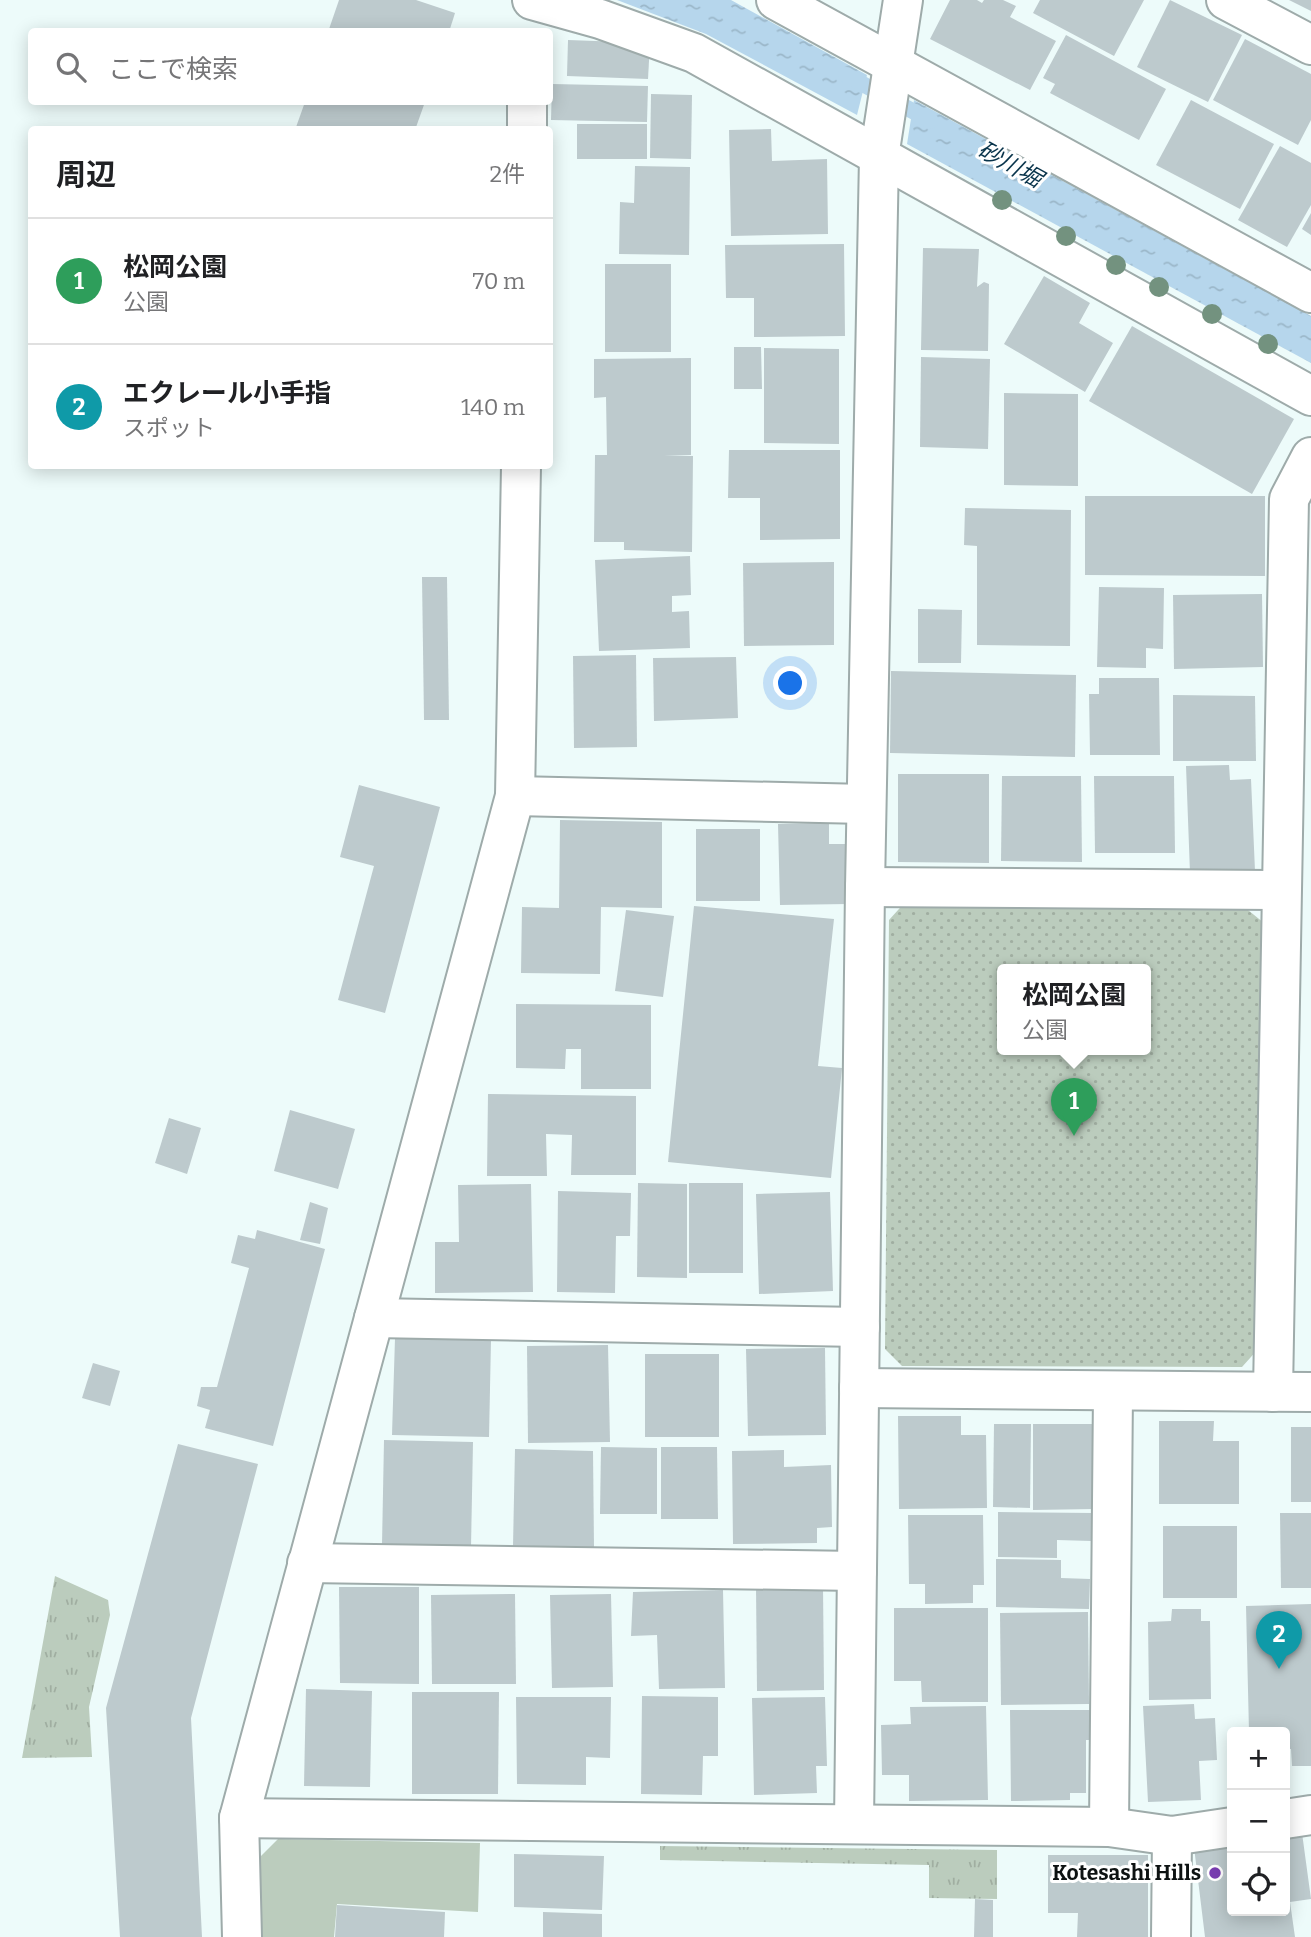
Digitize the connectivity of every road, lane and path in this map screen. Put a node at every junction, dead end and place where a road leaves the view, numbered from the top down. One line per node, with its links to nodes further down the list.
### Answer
1 (531, 0): 5 (street); 10 (street)
2 (776, 0): 7 (street)
3 (903, 0): 7 (street)
4 (1226, 0): 6 (street)
5 (528, 28)
6 (1311, 45)
7 (892, 63): 10 (street); 11 (street)
8 (527, 105): 9 (street)
9 (527, 126)
10 (879, 157): 12 (street); 16 (street)
11 (1311, 293)
12 (1311, 396)
13 (1311, 457): 18 (street)
14 (521, 469): 15 (street)
15 (515, 796): 16 (street); 19 (street)
16 (866, 804): 17 (street)
17 (865, 887): 18 (street); 20 (street)
18 (1280, 890): 23 (street)
19 (374, 1318): 20 (street); 25 (street)
20 (860, 1327): 21 (street)
21 (859, 1388): 22 (street); 26 (street)
22 (1114, 1392): 23 (street); 31 (street)
23 (1273, 1392): 24 (street)
24 (1311, 1392)
25 (307, 1563): 26 (street); 28 (street)
26 (857, 1571): 30 (street)
27 (1311, 1815): 29 (street)
28 (239, 1818): 30 (street); 34 (street)
29 (1290, 1818)
30 (854, 1824): 31 (street)
31 (1109, 1827): 33 (street)
32 (1227, 1828): 33 (street)
33 (1172, 1836): 35 (street)
34 (242, 1937)
35 (1171, 1937)

